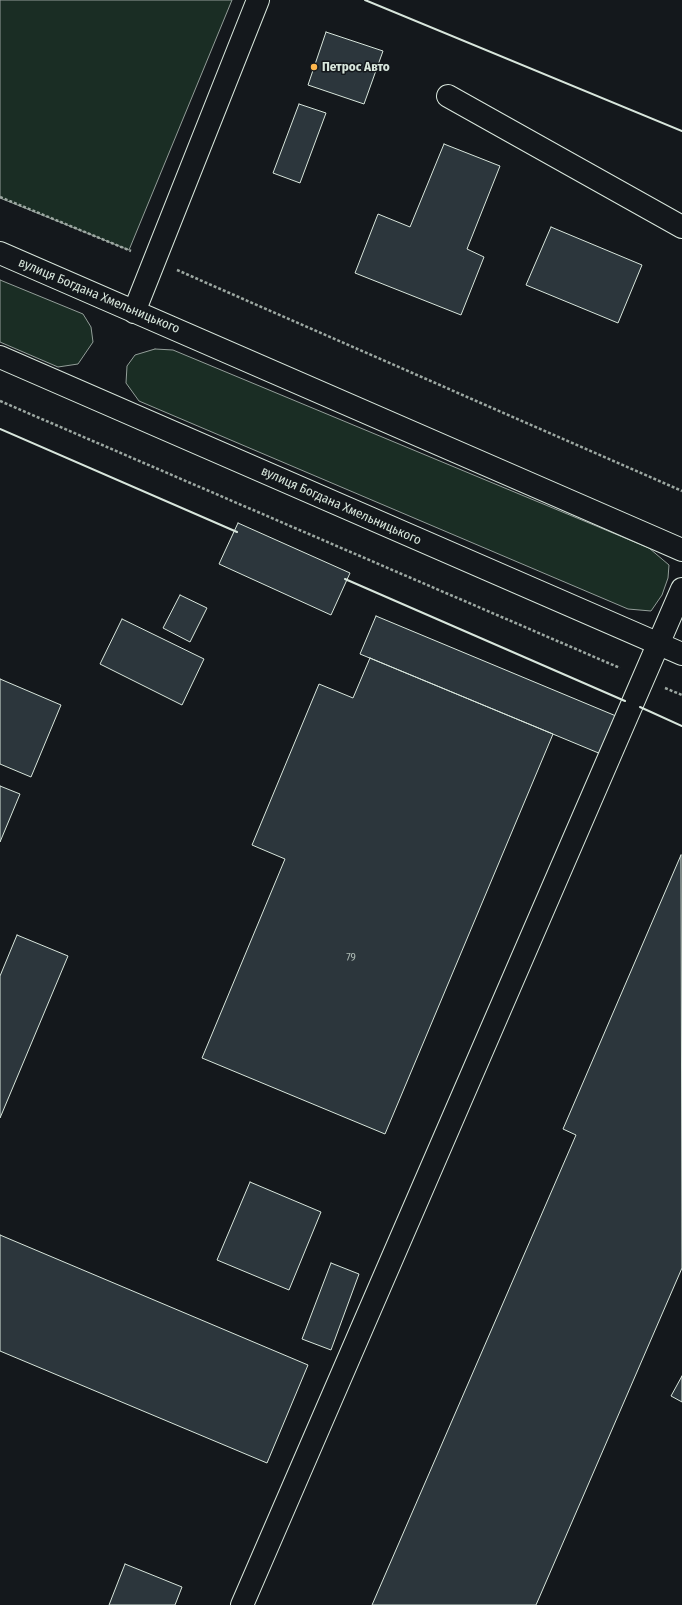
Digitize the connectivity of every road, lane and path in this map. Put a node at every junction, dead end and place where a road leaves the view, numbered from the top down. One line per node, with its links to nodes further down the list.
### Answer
1 (258, 0): 6 (street)
2 (448, 96): 4 (street)
3 (0, 197): 6 (path)
4 (682, 226)
5 (0, 253): 7 (street, вулиця Богдана Хмельницького)
6 (154, 260): 7 (street); 10 (path)
7 (134, 312): 11 (street, вулиця Богдана Хмельницького)
8 (0, 357): 13 (street, вулиця Богдана Хмельницького)
9 (0, 401): 15 (path)
10 (682, 491)
11 (682, 550)
12 (682, 590): 13 (street)
13 (658, 644): 14 (street, вулиця Богдана Хмельницького); 15 (street)
14 (682, 654)
15 (643, 678): 16 (path); 17 (street)
16 (682, 695)
17 (242, 1605)

